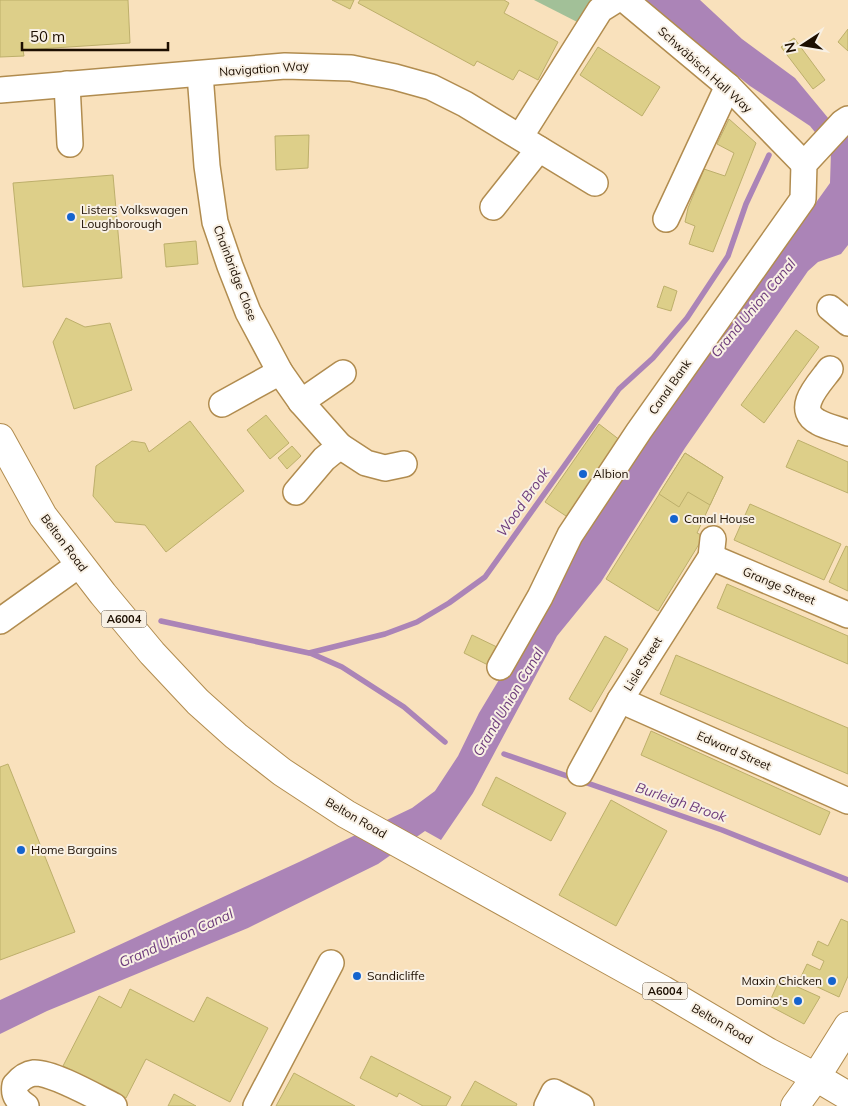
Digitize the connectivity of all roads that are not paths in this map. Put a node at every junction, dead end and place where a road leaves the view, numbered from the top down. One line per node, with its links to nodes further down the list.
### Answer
1 (616, 0): 8 (street)
2 (625, 0): 5 (street, Schwäbisch Hall Way)
3 (200, 74): 4 (street, Navigation Way); 8 (street, Navigation Way); 15 (street, Chainbridge Close)
4 (67, 84): 6 (street, Navigation Way); 9 (street)
5 (728, 86): 10 (street, Schwäbisch Hall Way); 13 (street)
6 (0, 90)
7 (845, 121): 10 (street)
8 (530, 143): 11 (street, Navigation Way); 12 (street)
9 (70, 144)
10 (804, 164): 28 (street, Canal Bank)
11 (595, 183)
12 (493, 208)
13 (666, 219)
14 (830, 369): 19 (street)
15 (280, 372): 17 (street, Chainbridge Close); 18 (street)
16 (343, 373): 17 (street)
17 (301, 402): 21 (street, Chainbridge Close)
18 (222, 404)
19 (848, 433)
20 (0, 438): 25 (main road, Belton Road / A6004)
21 (340, 446): 22 (street, Chainbridge Close); 23 (street)
22 (404, 464)
23 (296, 492)
24 (712, 548): 26 (street, Grange Street); 29 (street, Lisle Street)
25 (80, 564): 27 (street); 34 (main road, Belton Road / A6004)
26 (848, 614)
27 (0, 621)
28 (500, 667)
29 (620, 700): 30 (street, Lisle Street); 31 (street, Edward Street)
30 (580, 773)
31 (848, 801)
32 (331, 963): 38 (street)
33 (848, 1026): 34 (main road)
34 (816, 1077): 35 (main road, A6004); 41 (main road)
35 (848, 1096)
36 (26, 1106): 37 (street)
37 (114, 1106)
38 (256, 1106)
39 (546, 1106): 40 (street)
40 (581, 1106)
41 (796, 1106)

